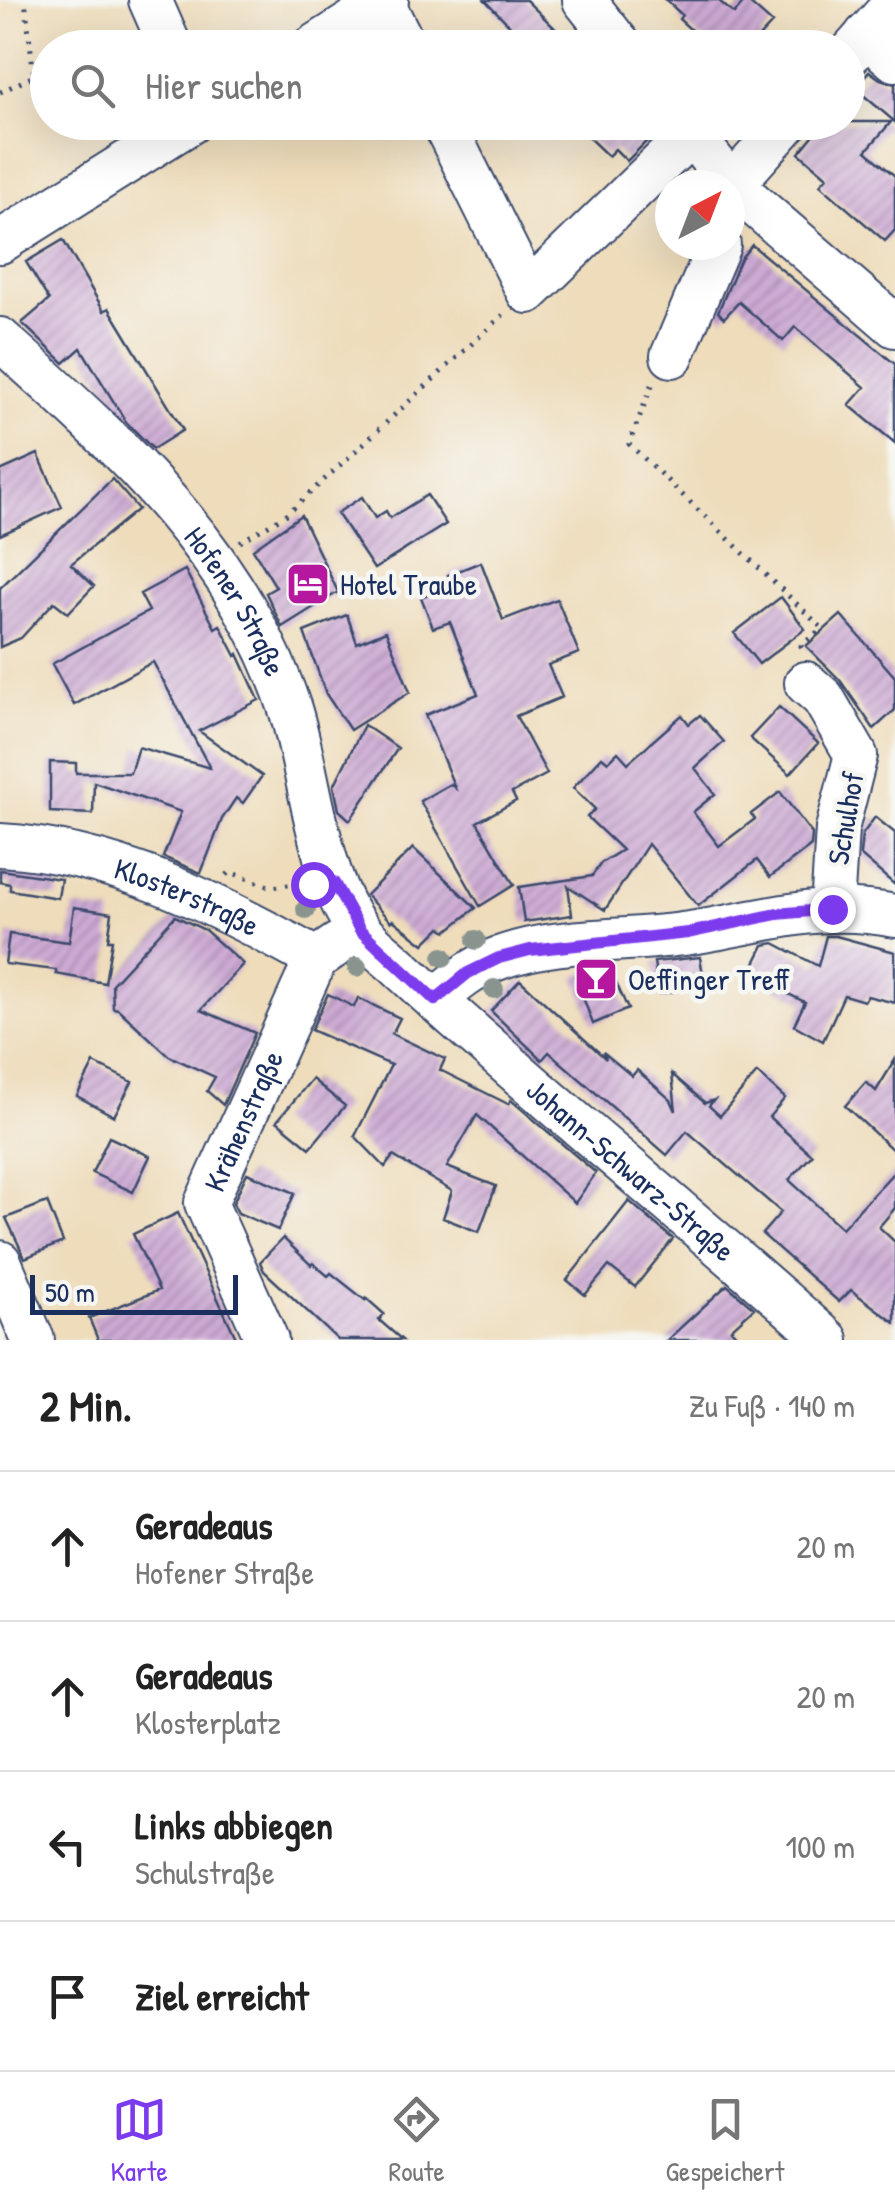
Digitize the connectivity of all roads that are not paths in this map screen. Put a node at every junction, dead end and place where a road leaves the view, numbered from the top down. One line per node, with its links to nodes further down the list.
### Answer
1 (150, 0): 5 (street)
2 (584, 0): 8 (street)
3 (385, 1): 6 (street); 7 (street)
4 (895, 2): 9 (street)
5 (163, 30)
6 (340, 30)
7 (398, 30)
8 (608, 30)
9 (870, 50)
10 (163, 140): 18 (street)
11 (452, 140): 12 (street)
12 (674, 140)
13 (694, 140): 15 (street)
14 (775, 140): 16 (street)
15 (714, 170)
16 (745, 183)
17 (745, 208): 20 (street)
18 (0, 242)
19 (713, 260): 22 (street)
20 (895, 326)
21 (0, 338): 27 (street, Hofener Straße)
22 (674, 351)
23 (806, 663): 25 (street, Schulhof)
24 (0, 845): 28 (street, Klosterstraße)
25 (832, 909): 26 (street); 29 (street)
26 (895, 916)
27 (360, 930): 28 (street); 29 (street, Johann-Schwarz-Straße)
28 (316, 958): 32 (street, Krähenstraße)
29 (435, 1000): 33 (street, Johann-Schwarz-Straße)
30 (4, 1282): 31 (street)
31 (33, 1340)
32 (266, 1340)
33 (827, 1340)

